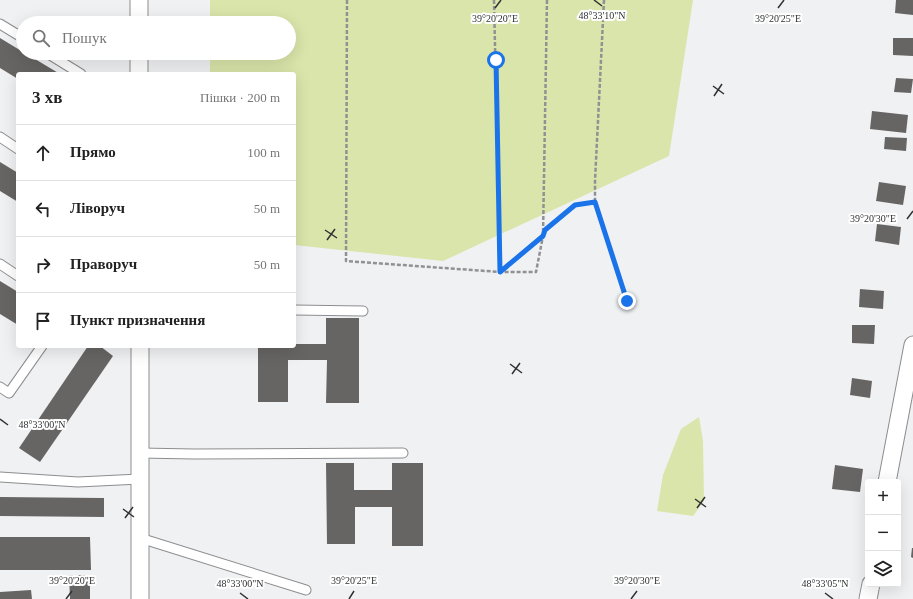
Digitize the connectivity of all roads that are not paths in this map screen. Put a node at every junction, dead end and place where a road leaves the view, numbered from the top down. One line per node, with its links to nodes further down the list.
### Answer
1 (139, 0): 2 (street)
2 (139, 16)
3 (0, 24): 4 (lane)
4 (16, 34)
5 (58, 60): 7 (lane)
6 (139, 60): 8 (street)
7 (78, 72)
8 (139, 72)
9 (0, 137): 10 (lane)
10 (16, 148)
11 (0, 264): 12 (lane)
12 (16, 275)
13 (296, 310): 14 (lane)
14 (363, 311)
15 (913, 344): 23 (street)
16 (41, 348): 18 (lane)
17 (140, 348): 19 (street)
18 (0, 387)
19 (140, 453): 20 (lane); 22 (street)
20 (402, 453)
21 (0, 477): 22 (lane)
22 (140, 479): 24 (street)
23 (888, 479)
24 (140, 538): 26 (lane); 27 (street)
25 (870, 587): 28 (street)
26 (306, 590)
27 (140, 599)
28 (868, 599)

